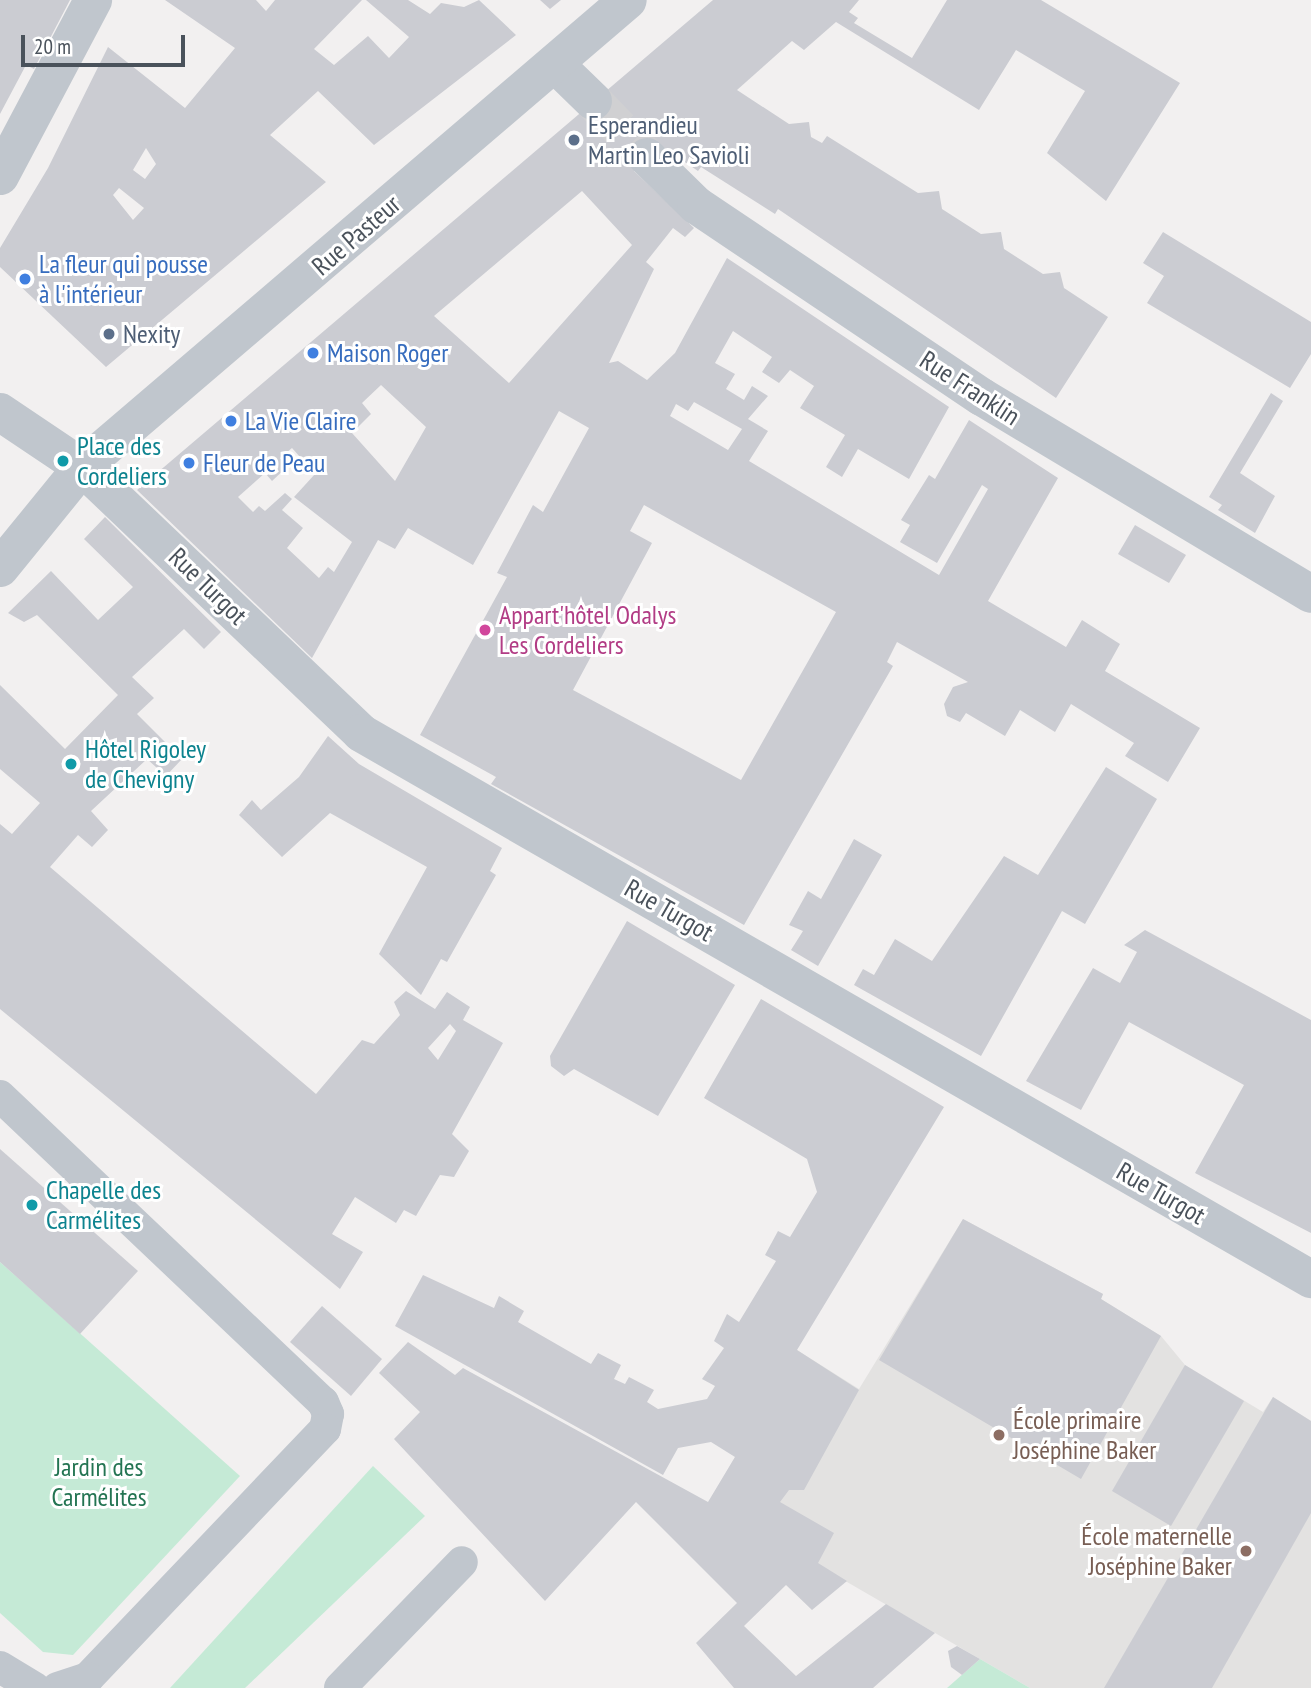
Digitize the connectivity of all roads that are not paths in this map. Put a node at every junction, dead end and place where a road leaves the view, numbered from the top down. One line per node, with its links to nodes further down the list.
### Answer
1 (93, 0): 6 (street)
2 (628, 0): 3 (street, Rue Pasteur)
3 (555, 64): 4 (street); 8 (street, Rue Pasteur)
4 (593, 101)
5 (647, 157): 10 (street, Rue Franklin)
6 (0, 176)
7 (0, 412): 8 (street)
8 (82, 467): 9 (street); 12 (street, Rue Turgot)
9 (0, 568)
10 (1311, 594)
11 (0, 1096): 15 (lane)
12 (1311, 1279)
13 (462, 1562): 18 (lane)
14 (0, 1667): 16 (lane)
15 (92, 1683): 17 (lane)
16 (34, 1688)
17 (58, 1688)
18 (340, 1688)

